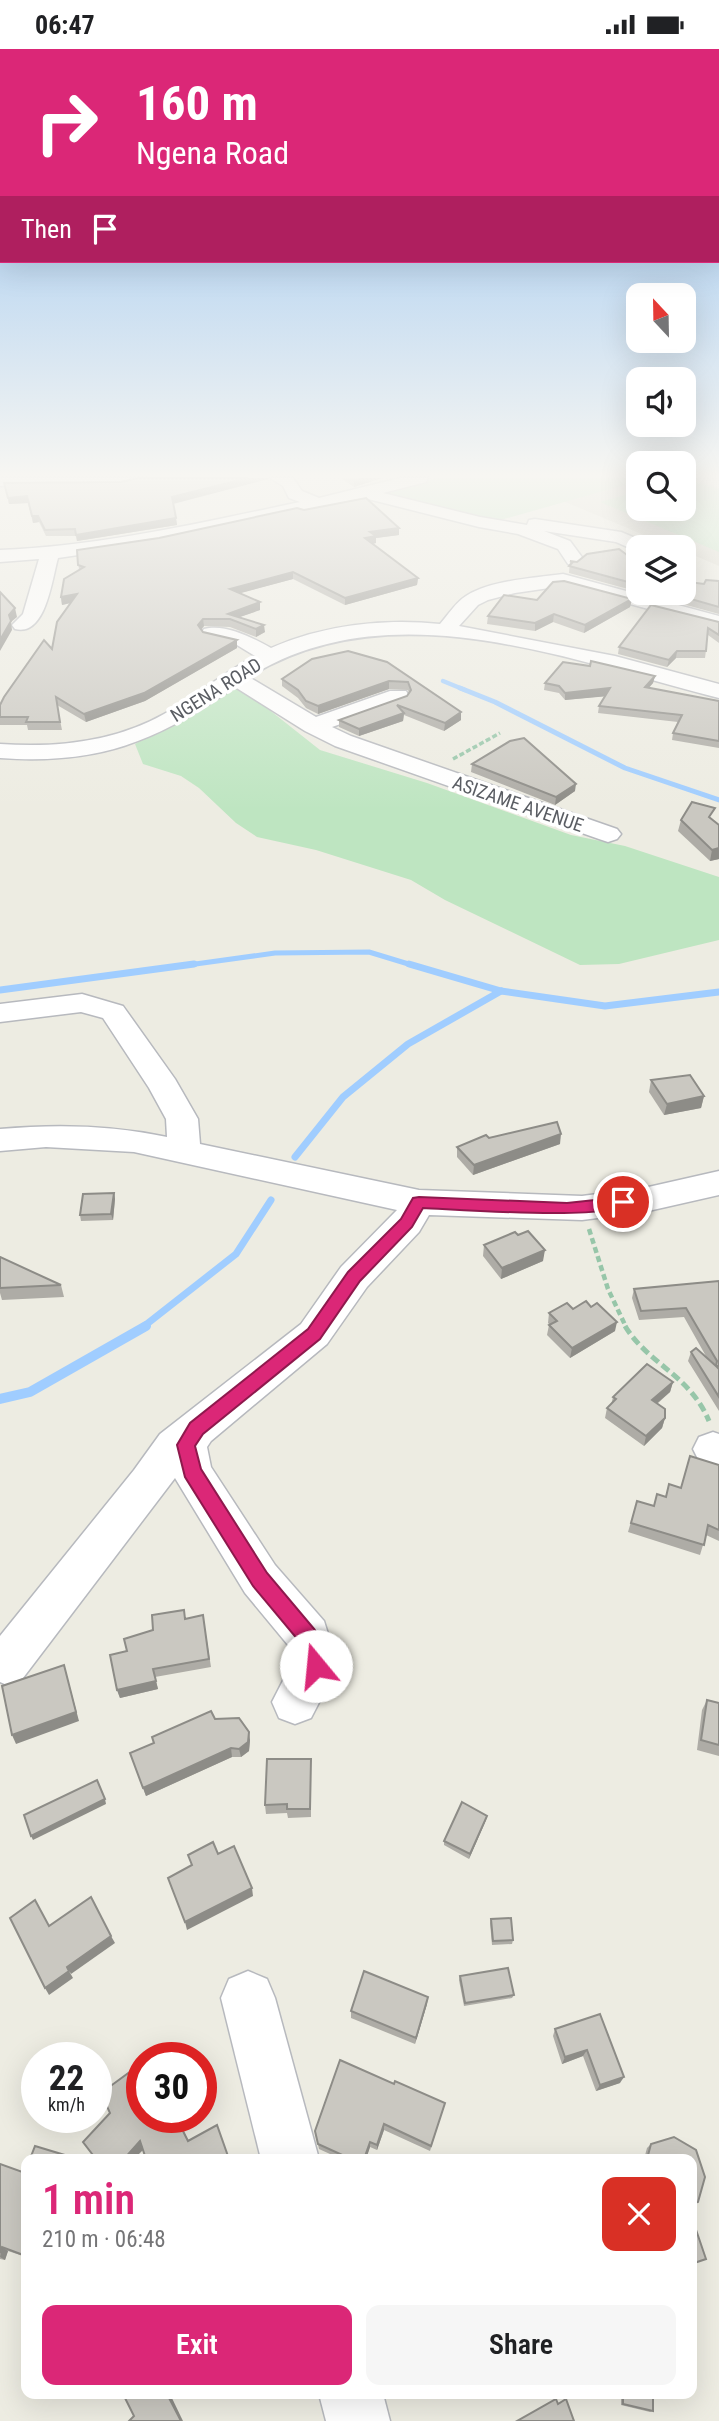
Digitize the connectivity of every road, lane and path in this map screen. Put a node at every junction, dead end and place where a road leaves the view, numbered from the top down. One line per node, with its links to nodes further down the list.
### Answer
1 (39, 589): 5 (street)
2 (507, 589): 6 (street)
3 (595, 589): 4 (street)
4 (719, 622)
5 (22, 625)
6 (446, 629): 8 (street, NGENA ROAD); 10 (street, NGENA ROAD)
7 (211, 633): 8 (street)
8 (271, 656): 9 (street, NGENA ROAD)
9 (235, 678): 12 (street, ASIZAME AVENUE); 14 (street, NGENA ROAD)
10 (719, 691)
11 (398, 696): 12 (street)
12 (313, 726): 15 (street, ASIZAME AVENUE)
13 (500, 733): 15 (path, ASIZAME AVENUE)
14 (0, 751)
15 (428, 773): 16 (street, ASIZAME AVENUE)
16 (608, 834)
17 (0, 1013): 19 (street)
18 (0, 1140): 19 (street)
19 (183, 1151): 21 (street)
20 (719, 1184): 22 (street)
21 (419, 1202): 22 (street); 23 (street)
22 (582, 1208): 24 (path)
23 (200, 1426): 25 (street); 26 (street)
24 (716, 1450)
25 (7, 1663)
26 (295, 1702)
27 (248, 1998): 28 (street)
28 (289, 2154)
29 (352, 2399): 30 (street)
30 (358, 2421)

